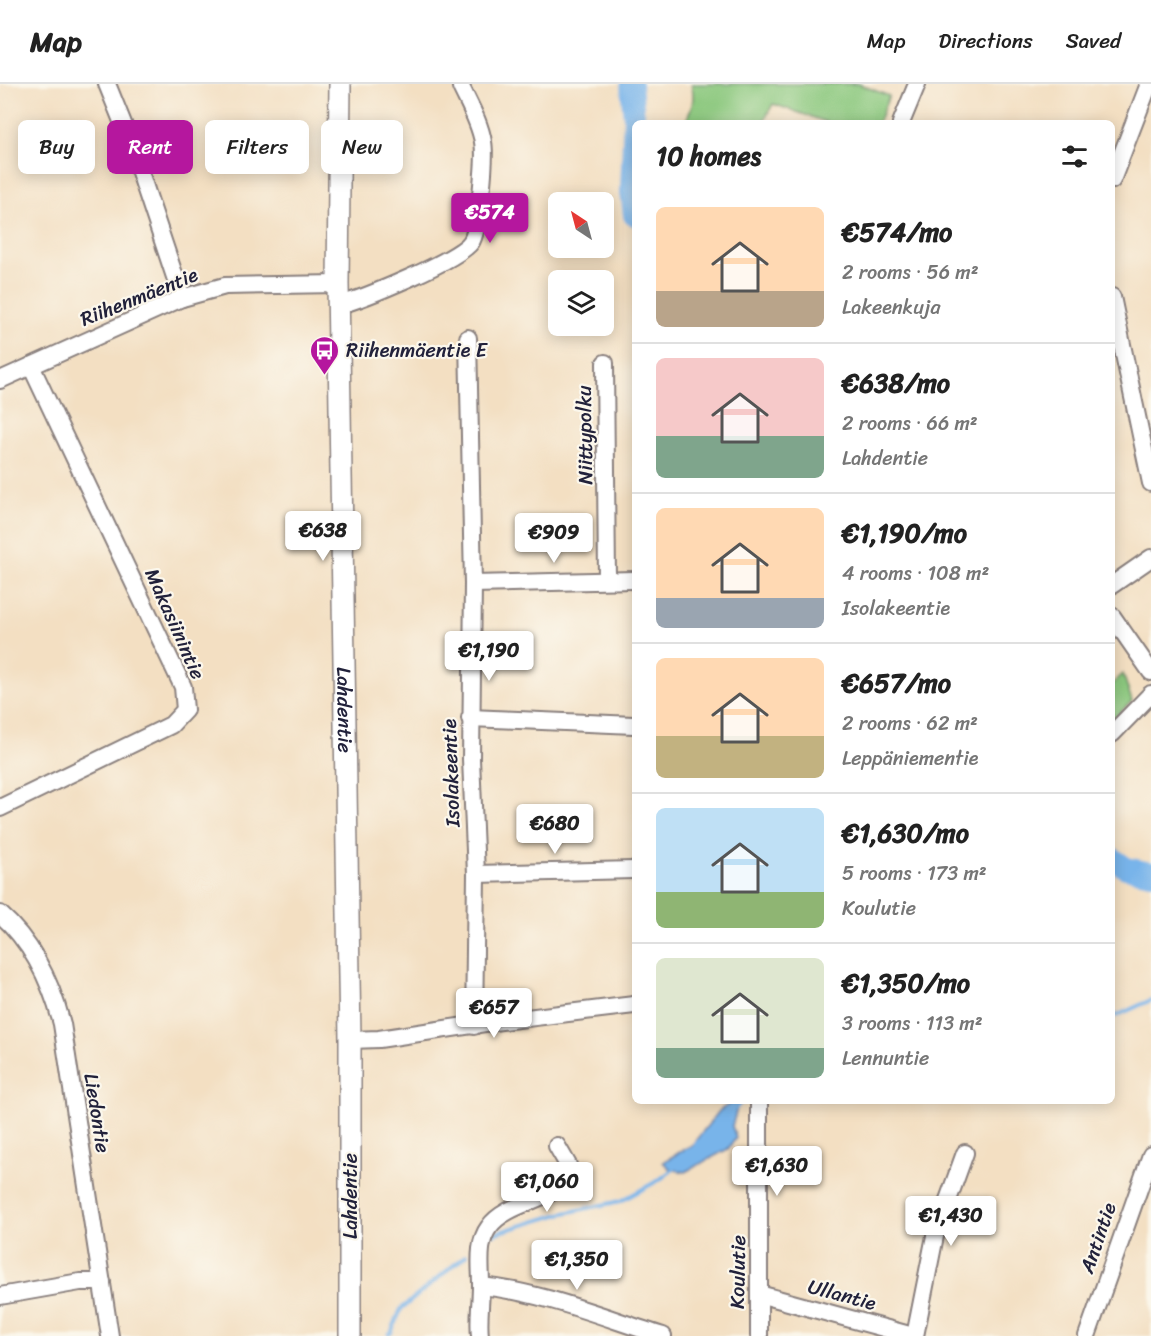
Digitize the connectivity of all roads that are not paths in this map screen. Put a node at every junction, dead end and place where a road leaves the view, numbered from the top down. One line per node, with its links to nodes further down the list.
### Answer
1 (107, 84): 9 (street)
2 (340, 84): 8 (main road, Lahdentie)
3 (917, 84): 6 (street)
4 (1149, 84): 7 (street)
5 (461, 87): 10 (street)
6 (901, 120)
7 (1115, 170)
8 (338, 284): 9 (street, Riihenmäentie); 10 (main road, Lahdentie)
9 (182, 298): 14 (street, Riihenmäentie)
10 (339, 305): 34 (main road, Lahdentie)
11 (1115, 311): 16 (street)
12 (468, 338): 21 (street, Isolakeentie)
13 (605, 363): 18 (street, Niittypolku)
14 (31, 366): 15 (street, Riihenmäentie); 28 (street, Makasiinintie)
15 (0, 380)
16 (1151, 483)
17 (1151, 558): 20 (street)
18 (608, 580): 19 (street); 21 (street)
19 (632, 580)
20 (1115, 583)
21 (473, 584): 25 (street, Isolakeentie)
22 (1115, 620): 23 (street)
23 (1151, 672)
24 (1151, 694): 27 (street)
25 (470, 718): 26 (street); 30 (street, Isolakeentie)
26 (632, 725)
27 (1115, 731)
28 (0, 808)
29 (632, 870): 30 (street)
30 (476, 874): 33 (street, Isolakeentie)
31 (0, 914): 39 (street, Liedontie)
32 (632, 1005): 33 (street)
33 (474, 1026): 34 (street)
34 (350, 1040): 44 (main road, Lahdentie)
35 (759, 1104): 41 (street, Koulutie)
36 (557, 1146): 40 (street)
37 (965, 1153): 48 (street)
38 (1151, 1155): 49 (street, Antintie)
39 (102, 1282): 42 (street); 43 (street, Liedontie)
40 (481, 1286): 45 (street); 46 (street)
41 (759, 1294): 47 (street, Koulutie); 48 (street, Ullantie)
42 (0, 1296)
43 (110, 1336)
44 (350, 1336)
45 (480, 1336)
46 (663, 1336)
47 (759, 1336)
48 (914, 1336)
49 (1087, 1336)

